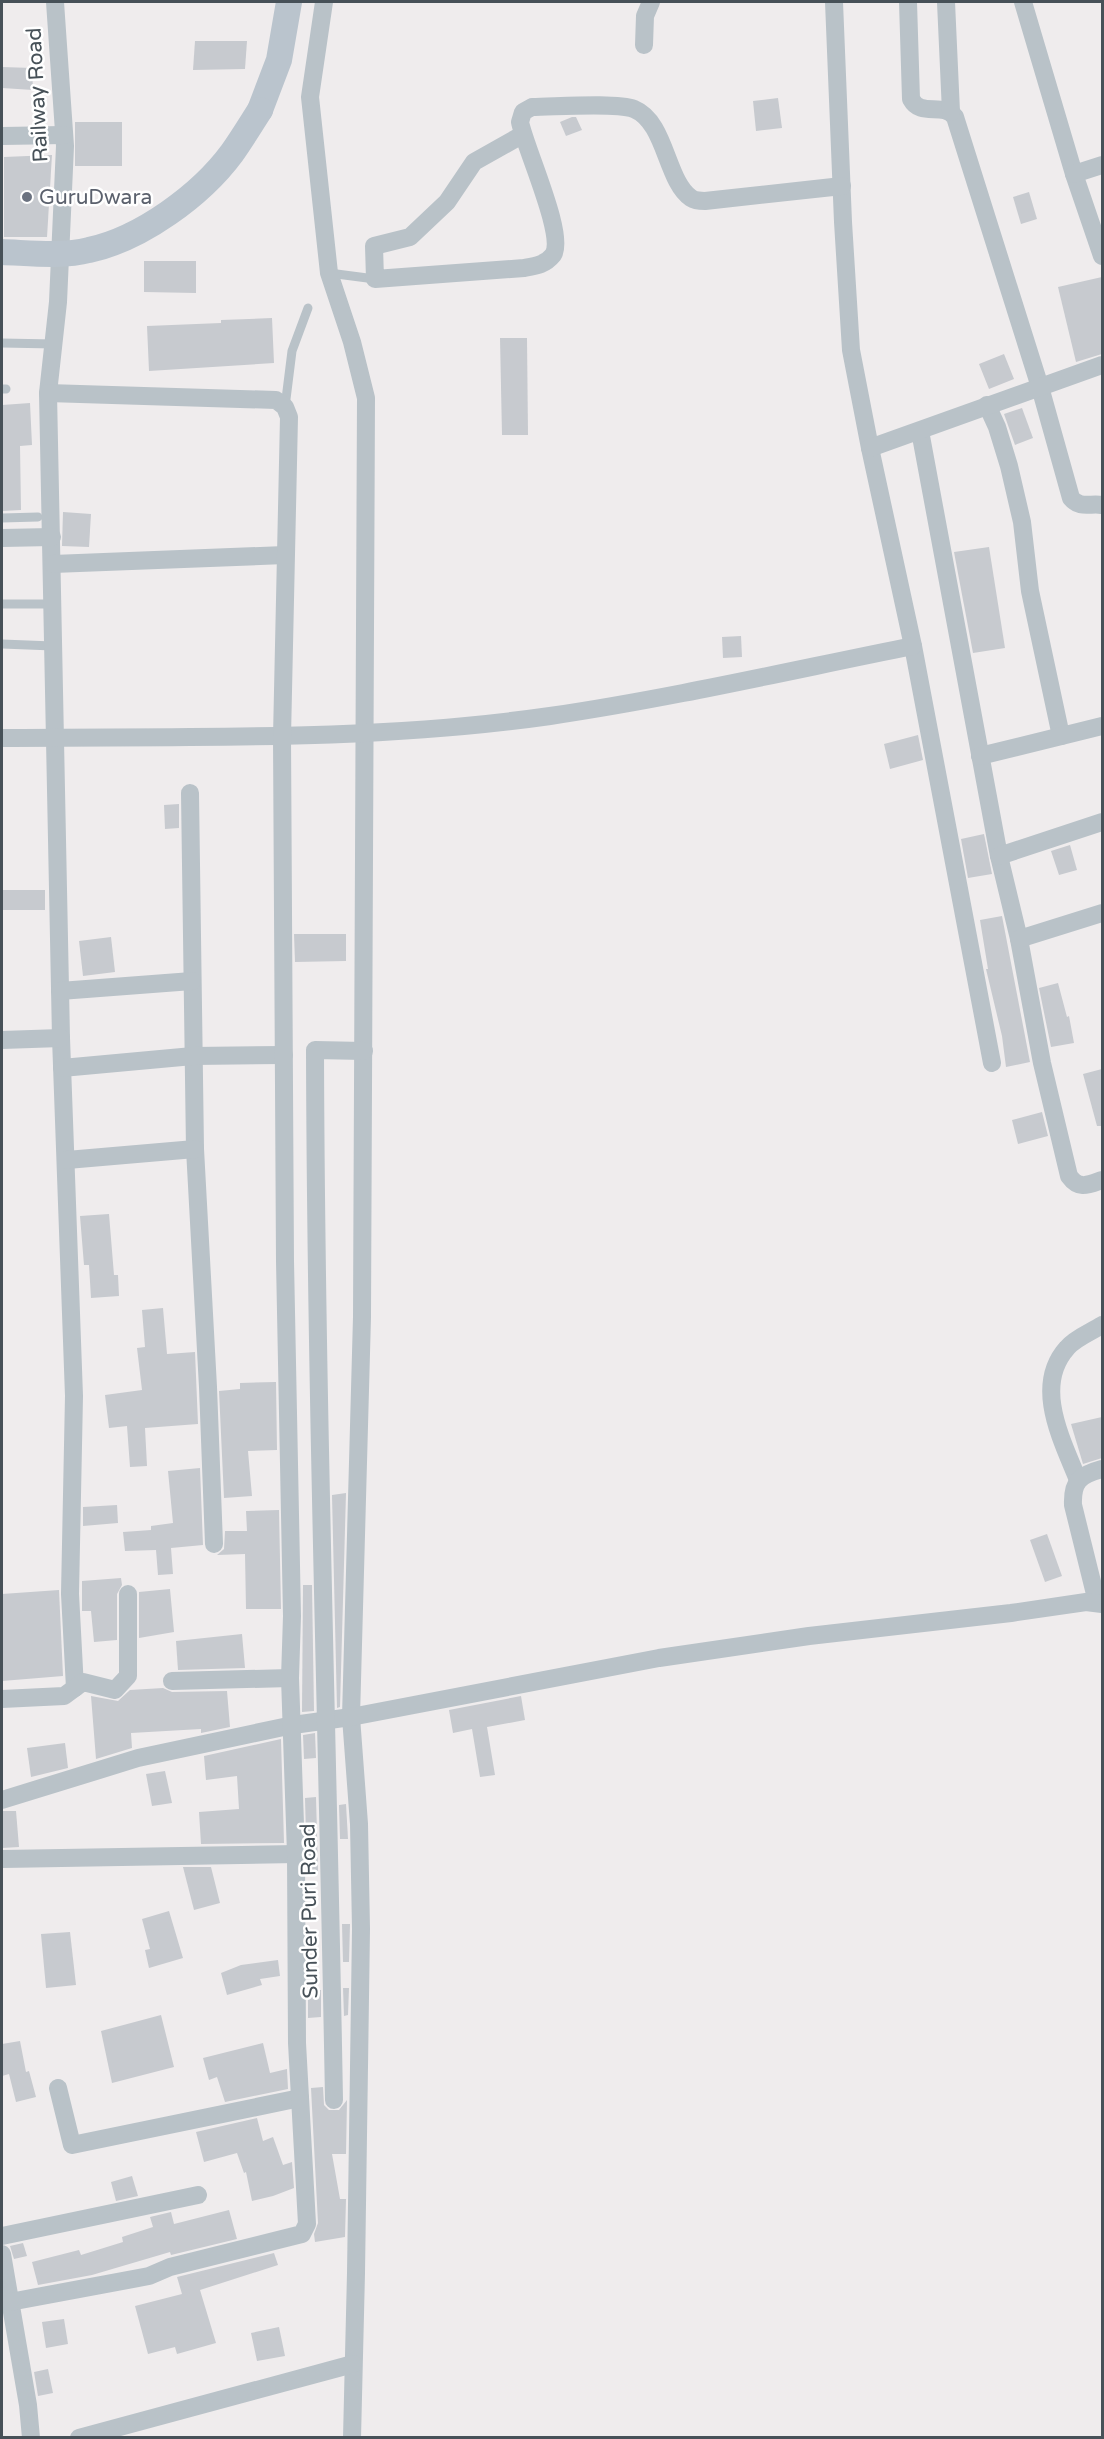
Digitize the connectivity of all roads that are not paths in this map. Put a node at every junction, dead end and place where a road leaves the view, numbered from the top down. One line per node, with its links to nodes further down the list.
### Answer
1 (55, 2): 12 (street, Railway Road)
2 (289, 2): 19 (street, bridge)
3 (324, 2): 21 (street)
4 (651, 2): 10 (street)
5 (822, 2): 15 (street)
6 (834, 2): 15 (street)
7 (909, 2): 11 (street)
8 (946, 2): 11 (street)
9 (1023, 2): 17 (street)
10 (644, 45)
11 (951, 112): 27 (street)
12 (64, 135): 14 (street); 25 (street, Railway Road)
13 (522, 135): 18 (street); 22 (street); 22 (street)
14 (2, 136)
15 (840, 148): 18 (street)
16 (1102, 165): 17 (street)
17 (1074, 174): 20 (street)
18 (842, 186): 32 (street)
19 (2, 252)
20 (1102, 256)
21 (330, 273): 22 (lane); 46 (street)
22 (375, 279)
23 (308, 308): 30 (lane)
24 (2, 343): 25 (lane)
25 (54, 344): 28 (street, Railway Road)
26 (1102, 365): 27 (street)
27 (1040, 387): 29 (street); 33 (street)
28 (48, 393): 30 (street); 36 (street, Railway Road)
29 (987, 405): 31 (street); 47 (street)
30 (285, 406): 38 (street)
31 (920, 431): 32 (street); 51 (street)
32 (870, 448): 44 (street)
33 (1102, 505)
34 (38, 517): 35 (lane)
35 (2, 518)
36 (52, 537): 37 (street); 39 (street, Railway Road)
37 (2, 538)
38 (285, 555): 39 (street); 49 (street)
39 (53, 564): 41 (street, Railway Road)
40 (2, 604): 41 (lane)
41 (53, 604): 43 (street, Railway Road)
42 (2, 644): 43 (lane)
43 (53, 646): 48 (street, Railway Road)
44 (913, 646): 46 (street); 65 (street)
45 (1102, 726): 47 (street)
46 (364, 734): 49 (street); 63 (street)
47 (1061, 736): 51 (street)
48 (54, 737): 49 (street); 50 (street); 58 (street, Railway Road)
49 (282, 737): 62 (street)
50 (2, 738)
51 (980, 756): 54 (street)
52 (190, 793): 57 (street)
53 (1102, 822): 54 (street)
54 (999, 856): 56 (street)
55 (1102, 913): 56 (street)
56 (1018, 939): 69 (street)
57 (192, 981): 58 (street); 64 (street)
58 (60, 991): 59 (street, Railway Road)
59 (61, 1038): 60 (street); 66 (street, Railway Road)
60 (2, 1040)
61 (315, 1050): 62 (street); 63 (street); 81 (street, Sunder Puri Road)
62 (284, 1052): 64 (street); 76 (street)
63 (364, 1052): 80 (street)
64 (193, 1056): 66 (street); 67 (street)
65 (993, 1064)
66 (62, 1068): 68 (street, Railway Road)
67 (195, 1149): 68 (street); 73 (street)
68 (67, 1160): 78 (street, Railway Road)
69 (1102, 1180)
70 (1102, 1325): 72 (street)
71 (1102, 1469): 72 (street)
72 (1078, 1480): 75 (street)
73 (214, 1544)
74 (128, 1594): 78 (street)
75 (1100, 1603): 80 (street)
76 (290, 1678): 77 (street); 82 (street)
77 (172, 1681)
78 (75, 1688): 79 (street)
79 (2, 1700)
80 (351, 1717): 81 (street); 93 (street)
81 (328, 1721): 82 (street); 88 (street, Sunder Puri Road)
82 (293, 1725): 83 (street); 84 (street)
83 (2, 1800)
84 (297, 1854): 85 (street); 87 (street)
85 (2, 1859)
86 (58, 2088): 87 (street)
87 (300, 2098): 92 (street)
88 (334, 2100)
89 (198, 2195): 90 (street)
90 (2, 2236)
91 (2, 2254): 92 (street)
92 (10, 2302): 94 (street)
93 (353, 2364): 95 (street); 96 (street)
94 (31, 2438)
95 (79, 2438)
96 (352, 2438)

